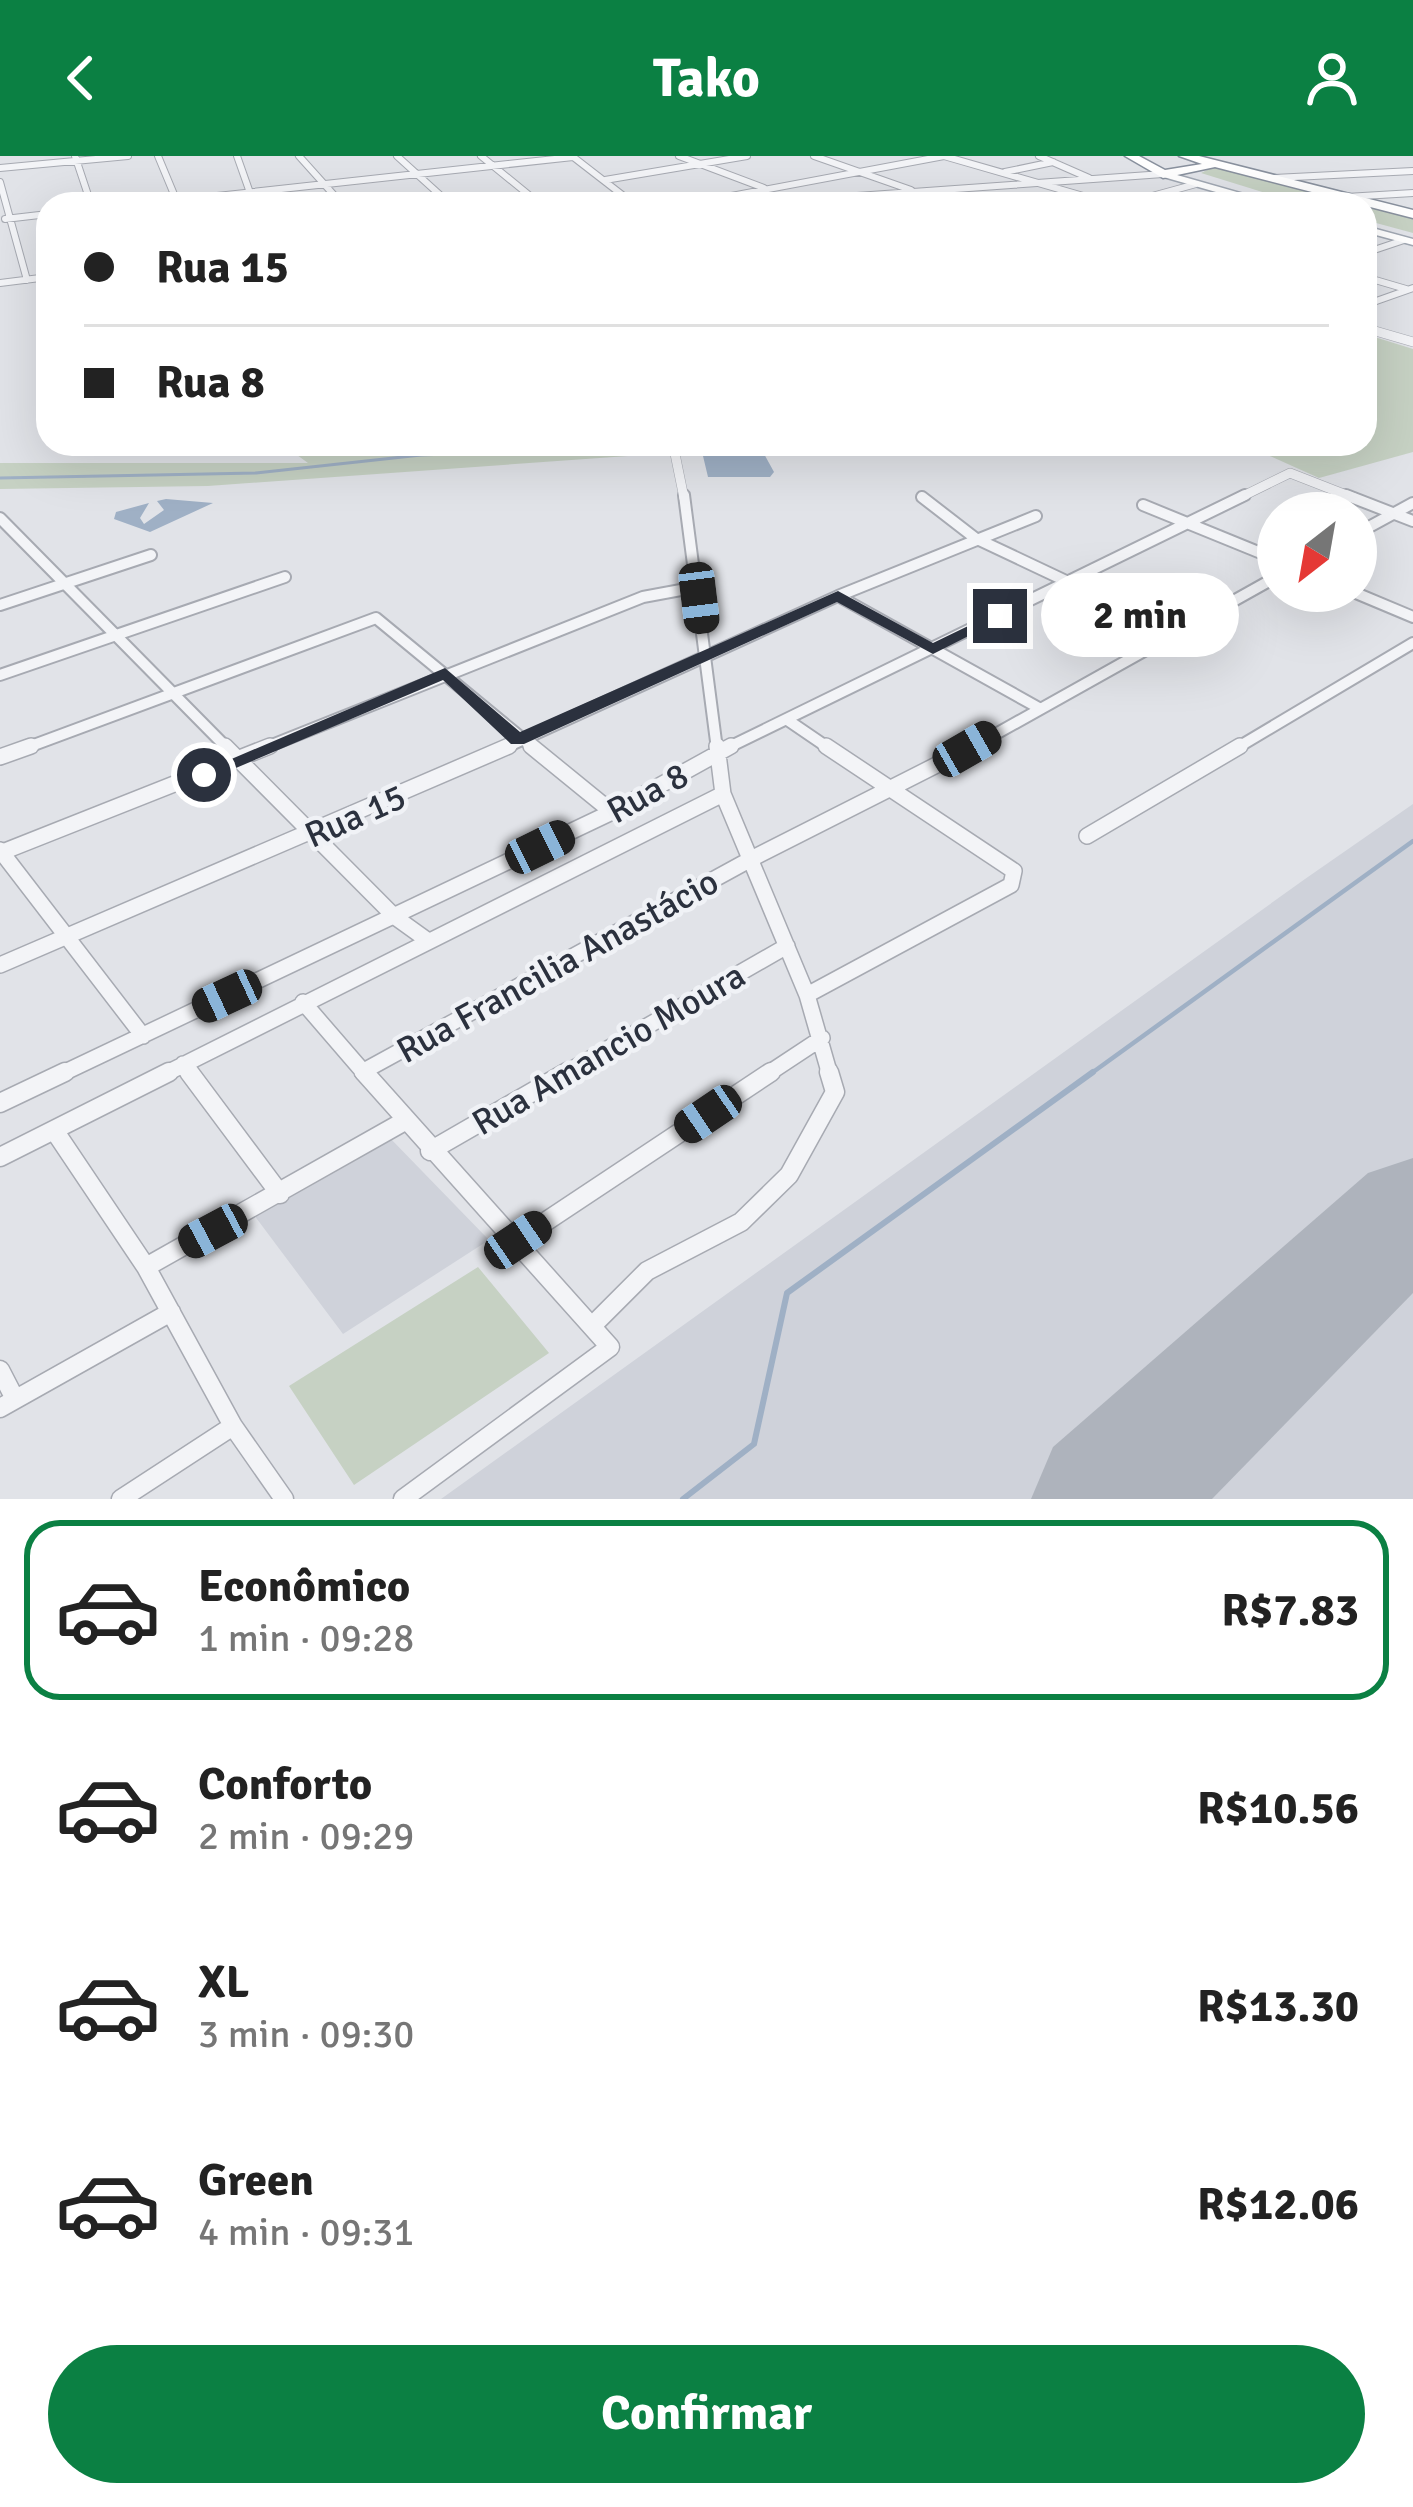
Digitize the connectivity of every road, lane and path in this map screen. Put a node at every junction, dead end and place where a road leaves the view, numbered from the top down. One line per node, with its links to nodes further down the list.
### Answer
1 (128, 156): 14 (street)
2 (158, 156): 36 (street)
3 (237, 156): 37 (street)
4 (299, 156): 32 (street)
5 (397, 156): 26 (street)
6 (481, 156): 19 (street)
7 (573, 156): 19 (street); 30 (street)
8 (679, 156): 18 (street)
9 (747, 156): 18 (street)
10 (814, 156): 23 (street)
11 (944, 156): 23 (street); 24 (street)
12 (1039, 156): 17 (street)
13 (1160, 157): 25 (highway)
14 (75, 158): 20 (street); 35 (street)
15 (1136, 161): 25 (main road); 25 (highway); 27 (street); 27 (street)
16 (1214, 161): 21 (highway); 21 (highway); 25 (highway)
17 (1053, 162): 24 (street); 29 (street)
18 (700, 164): 30 (street); 34 (street)
19 (492, 166): 26 (street); 40 (street)
20 (0, 168)
21 (1247, 171): 28 (highway)
22 (1413, 171): 28 (street)
23 (859, 172): 34 (street); 44 (street)
24 (1002, 172): 33 (street)
25 (1190, 173): 47 (street); 48 (main road); 49 (main road)
26 (418, 174): 32 (street); 39 (street)
27 (1108, 178): 29 (street)
28 (1274, 178): 50 (highway)
29 (1091, 179): 33 (street)
30 (605, 180): 41 (street)
31 (0, 182): 56 (street)
32 (324, 184): 37 (street); 38 (street)
33 (1040, 184): 45 (street); 46 (street)
34 (766, 189): 42 (street); 43 (street)
35 (88, 192)
36 (173, 192)
37 (249, 192)
38 (331, 192)
39 (437, 192)
40 (524, 192)
41 (620, 192)
42 (751, 192)
43 (774, 192)
44 (919, 192)
45 (935, 192)
46 (1068, 192)
47 (1149, 192)
48 (1234, 192)
49 (1253, 192)
50 (1330, 192)
51 (1413, 193): 52 (street)
52 (1377, 195)
53 (1377, 204): 54 (highway)
54 (1413, 214)
55 (36, 215): 56 (street)
56 (4, 219): 61 (street)
57 (1377, 229): 58 (main road)
58 (1410, 239): 59 (street)
59 (1377, 249)
60 (36, 279): 61 (street)
61 (28, 280): 63 (street)
62 (1377, 280): 64 (street)
63 (0, 283)
64 (1411, 290): 65 (street)
65 (1377, 301)
66 (1377, 332): 67 (street)
67 (1413, 342)
68 (675, 456): 86 (street)
69 (922, 497): 79 (street)
70 (1413, 503): 72 (street)
71 (1143, 505): 76 (street)
72 (1394, 514): 75 (street); 76 (street, Rua 8); 77 (street)
73 (1036, 516): 79 (street, Rua 15)
74 (0, 518): 78 (street)
75 (1413, 521)
76 (1188, 523): 81 (street); 85 (street, Rua 8)
77 (1377, 523)
78 (20, 538): 80 (street); 84 (street)
79 (976, 538): 85 (street); 88 (street, Rua 15)
80 (0, 544)
81 (1257, 551)
82 (151, 555): 84 (street)
83 (285, 577): 93 (street)
84 (65, 583): 90 (street); 93 (street)
85 (1068, 583): 92 (street); 95 (street, Rua 8)
86 (697, 586): 96 (street); 97 (street)
87 (1257, 588): 92 (street, Rua Francilia Anastácio)
88 (838, 596): 95 (street); 96 (street, Rua 15)
89 (1377, 602): 91 (street)
90 (0, 605)
91 (1413, 617)
92 (1176, 633): 100 (street, Rua Francilia Anastácio)
93 (117, 635): 98 (street); 99 (street)
94 (1413, 643): 110 (street)
95 (933, 650): 100 (street); 101 (street, Rua 8)
96 (706, 655): 102 (street, Rua 15); 103 (street)
97 (445, 673): 99 (street); 102 (street); 105 (street)
98 (0, 675)
99 (173, 692): 104 (street); 105 (street)
100 (1039, 708): 106 (street, Rua Francilia Anastácio)
101 (789, 721): 103 (street, Rua 8); 106 (street)
102 (518, 740): 108 (street); 109 (street, Rua 15)
103 (716, 753): 107 (street); 108 (street, Rua 8)
104 (0, 757)
105 (244, 760): 109 (street); 111 (street)
106 (895, 790): 112 (street, Rua Francilia Anastácio); 118 (street)
107 (723, 794): 112 (street); 115 (street)
108 (613, 812): 113 (street, Rua 8)
109 (314, 834): 113 (street); 114 (street, Rua 15)
110 (1087, 836)
111 (1, 852): 114 (street)
112 (751, 859): 116 (street); 123 (street, Rua Francilia Anastácio)
113 (395, 917): 115 (street); 120 (street, Rua 8)
114 (69, 935): 117 (street, Rua 15); 120 (street)
115 (427, 940): 119 (street)
116 (787, 946): 118 (street); 127 (street, Rua Amancio Moura)
117 (0, 965)
118 (807, 995): 121 (street)
119 (303, 1002): 122 (street); 123 (street)
120 (143, 1036): 124 (street, Rua 8)
121 (822, 1038): 130 (street); 133 (street)
122 (183, 1064): 126 (street); 129 (street)
123 (362, 1072): 125 (street)
124 (0, 1103)
125 (403, 1122): 127 (street); 129 (street)
126 (54, 1130): 128 (street); 131 (street)
127 (430, 1150): 130 (street)
128 (0, 1157)
129 (280, 1193): 131 (street)
130 (518, 1240): 133 (street)
131 (146, 1268): 132 (street)
132 (171, 1312): 135 (street); 136 (street)
133 (592, 1326): 139 (street)
134 (0, 1370): 135 (street)
135 (8, 1404)
136 (232, 1426): 137 (street); 138 (street)
137 (121, 1499)
138 (284, 1499)
139 (403, 1499)

